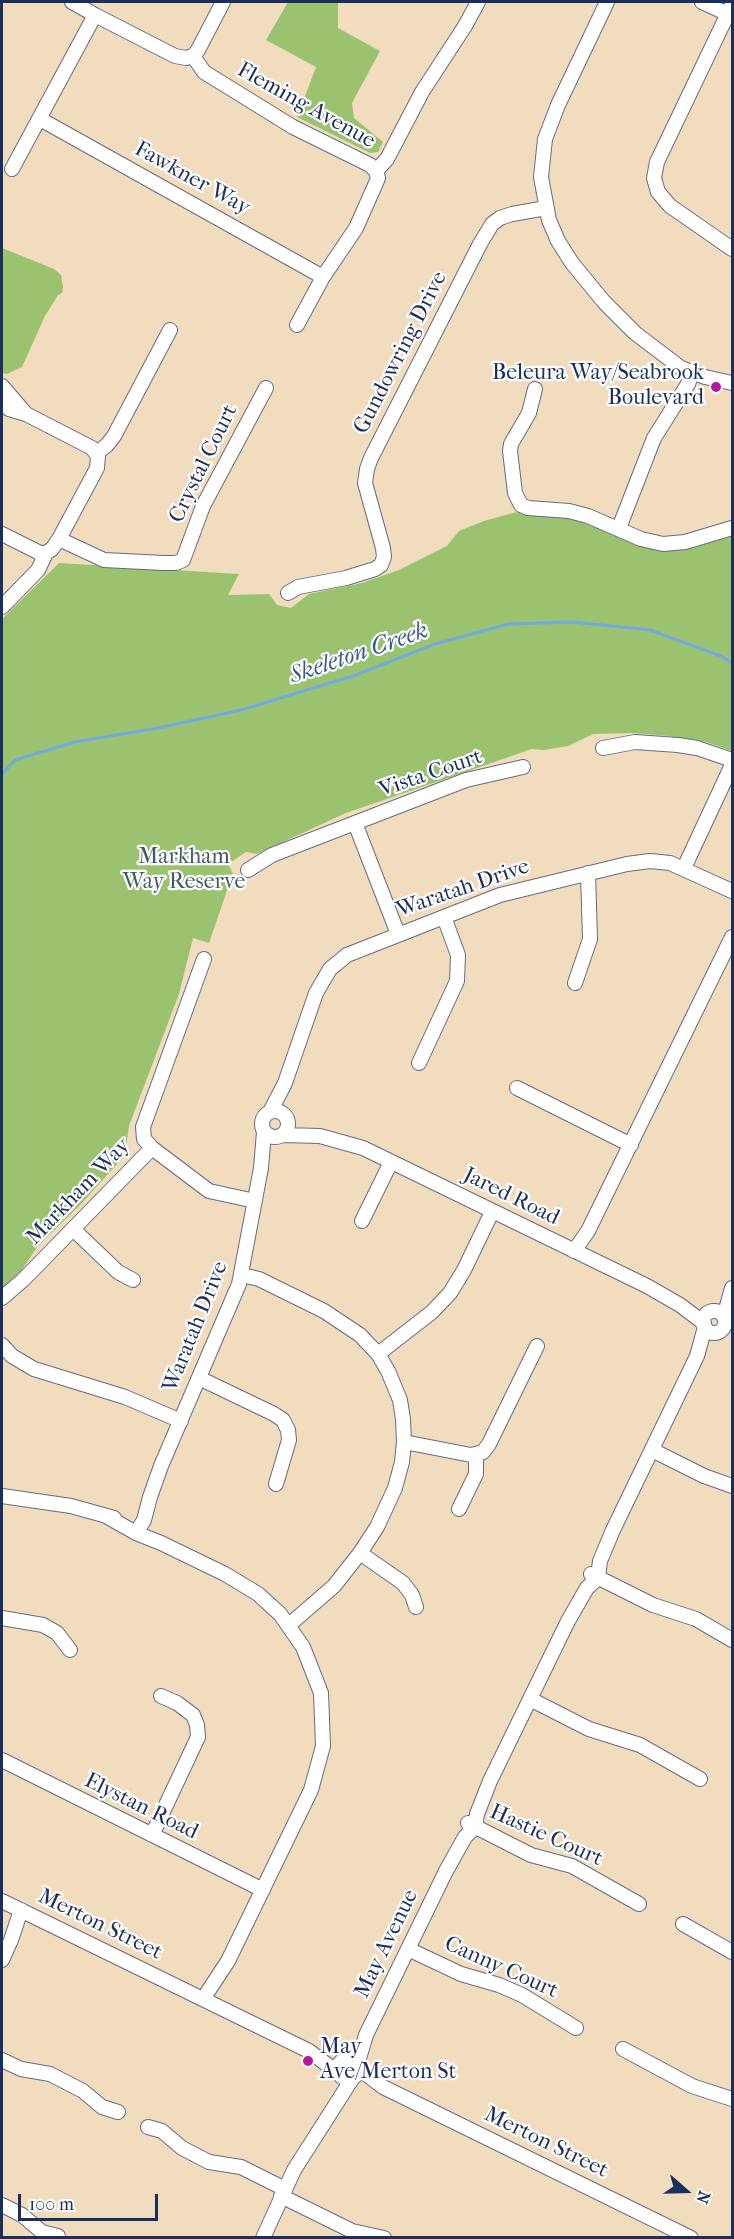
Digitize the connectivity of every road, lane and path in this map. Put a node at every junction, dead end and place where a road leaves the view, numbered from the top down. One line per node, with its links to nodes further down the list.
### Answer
1 (72, 2): 7 (street)
2 (223, 2): 8 (street)
3 (476, 2): 11 (street)
4 (607, 2): 12 (street)
5 (702, 2): 6 (street)
6 (730, 9): 13 (street)
7 (95, 15): 8 (street); 9 (street)
8 (193, 56): 11 (street, Fleming Avenue)
9 (40, 119): 10 (street); 14 (street, Fawkner Way)
10 (12, 169)
11 (376, 171): 14 (street, Fleming Avenue)
12 (546, 208): 17 (street); 30 (street, Gundowring Drive)
13 (731, 244)
14 (323, 277): 15 (street, Fleming Avenue)
15 (297, 325)
16 (170, 330): 24 (street)
17 (692, 373): 18 (street); 25 (street)
18 (732, 383)
19 (2, 386): 23 (street)
20 (266, 388): 28 (street, Crystal Court)
21 (535, 389): 25 (street)
22 (2, 400): 23 (street)
23 (26, 414): 24 (street)
24 (97, 453): 28 (street)
25 (619, 528): 26 (street)
26 (732, 528)
27 (2, 534): 29 (street)
28 (59, 539): 29 (street)
29 (46, 553): 31 (street)
30 (288, 593)
31 (2, 607)
32 (603, 748): 33 (street)
33 (732, 760)
34 (732, 765): 37 (street)
35 (522, 767): 36 (street, Vista Court)
36 (355, 823): 38 (street, Vista Court); 42 (street)
37 (684, 868): 39 (street, Waratah Drive); 40 (street, Waratah Drive)
38 (248, 870)
39 (588, 873): 41 (street, Waratah Drive); 45 (street)
40 (732, 891)
41 (444, 917): 42 (street, Waratah Drive); 46 (street)
42 (398, 934): 47 (street, Waratah Drive)
43 (732, 937): 54 (street)
44 (204, 959): 55 (street)
45 (575, 983)
46 (418, 1063)
47 (285, 1083): 49 (street, Waratah Drive); 50 (street, Waratah Drive)
48 (517, 1088): 54 (street)
49 (270, 1112): 50 (street); 51 (street)
50 (286, 1117): 52 (street); 53 (street, Jared Road)
51 (264, 1132): 52 (street); 57 (street, Waratah Drive)
52 (281, 1136): 53 (street, Jared Road); 57 (street, Waratah Drive)
53 (320, 1136): 56 (street, Jared Road)
54 (631, 1144): 62 (street)
55 (152, 1148): 58 (street, Markham Way); 61 (street, Markham Way)
56 (392, 1162): 59 (street, Jared Road); 60 (street)
57 (261, 1168): 58 (street, Waratah Drive)
58 (255, 1201): 63 (street, Waratah Drive)
59 (492, 1212): 62 (street, Jared Road); 71 (street)
60 (362, 1221)
61 (74, 1229): 64 (street); 66 (street, Markham Way)
62 (578, 1253): 67 (street, Jared Road)
63 (242, 1275): 71 (street); 72 (street, Waratah Drive)
64 (133, 1280)
65 (732, 1288): 67 (street, May Avenue)
66 (2, 1298)
67 (716, 1323): 68 (street, Jared Road); 75 (street, May Avenue)
68 (732, 1335)
69 (2, 1346): 73 (street)
70 (537, 1346): 76 (street)
71 (378, 1354): 74 (street)
72 (199, 1378): 73 (street, Waratah Drive); 77 (street)
73 (181, 1420): 81 (street, Waratah Drive)
74 (404, 1442): 76 (street); 82 (street)
75 (652, 1450): 78 (street); 83 (street, May Avenue)
76 (476, 1455): 80 (street)
77 (276, 1484)
78 (732, 1486)
79 (3, 1497): 81 (street)
80 (459, 1509)
81 (135, 1529): 86 (street)
82 (360, 1553): 84 (street); 86 (street)
83 (593, 1576): 87 (street); 90 (street, May Avenue)
84 (416, 1607)
85 (2, 1618): 88 (street)
86 (289, 1625): 95 (street)
87 (732, 1640)
88 (69, 1650)
89 (161, 1696): 94 (street)
90 (530, 1700): 92 (street); 93 (street, May Avenue)
91 (2, 1760): 94 (street, Elystan Road)
92 (700, 1779)
93 (471, 1825): 97 (street, Hastie Court); 100 (street, May Avenue)
94 (152, 1835): 95 (street, Elystan Road)
95 (263, 1890): 103 (street)
96 (2, 1901): 98 (street, Merton Street)
97 (639, 1904)
98 (26, 1912): 102 (street); 103 (street, Merton Street)
99 (683, 1924): 101 (street)
100 (408, 1949): 104 (street, Canny Court); 107 (street, May Avenue)
101 (732, 1952)
102 (2, 1960)
103 (209, 2002): 107 (street, Merton Street)
104 (576, 2028)
105 (623, 2049): 108 (street)
106 (2, 2060): 109 (street)
107 (348, 2069): 111 (street, May Avenue); 116 (street, Merton Street)
108 (732, 2099)
109 (118, 2112)
110 (148, 2127): 111 (street)
111 (283, 2193): 114 (street); 115 (street)
112 (2, 2205): 113 (street)
113 (58, 2236)
114 (264, 2238)
115 (384, 2238)
116 (691, 2238)

